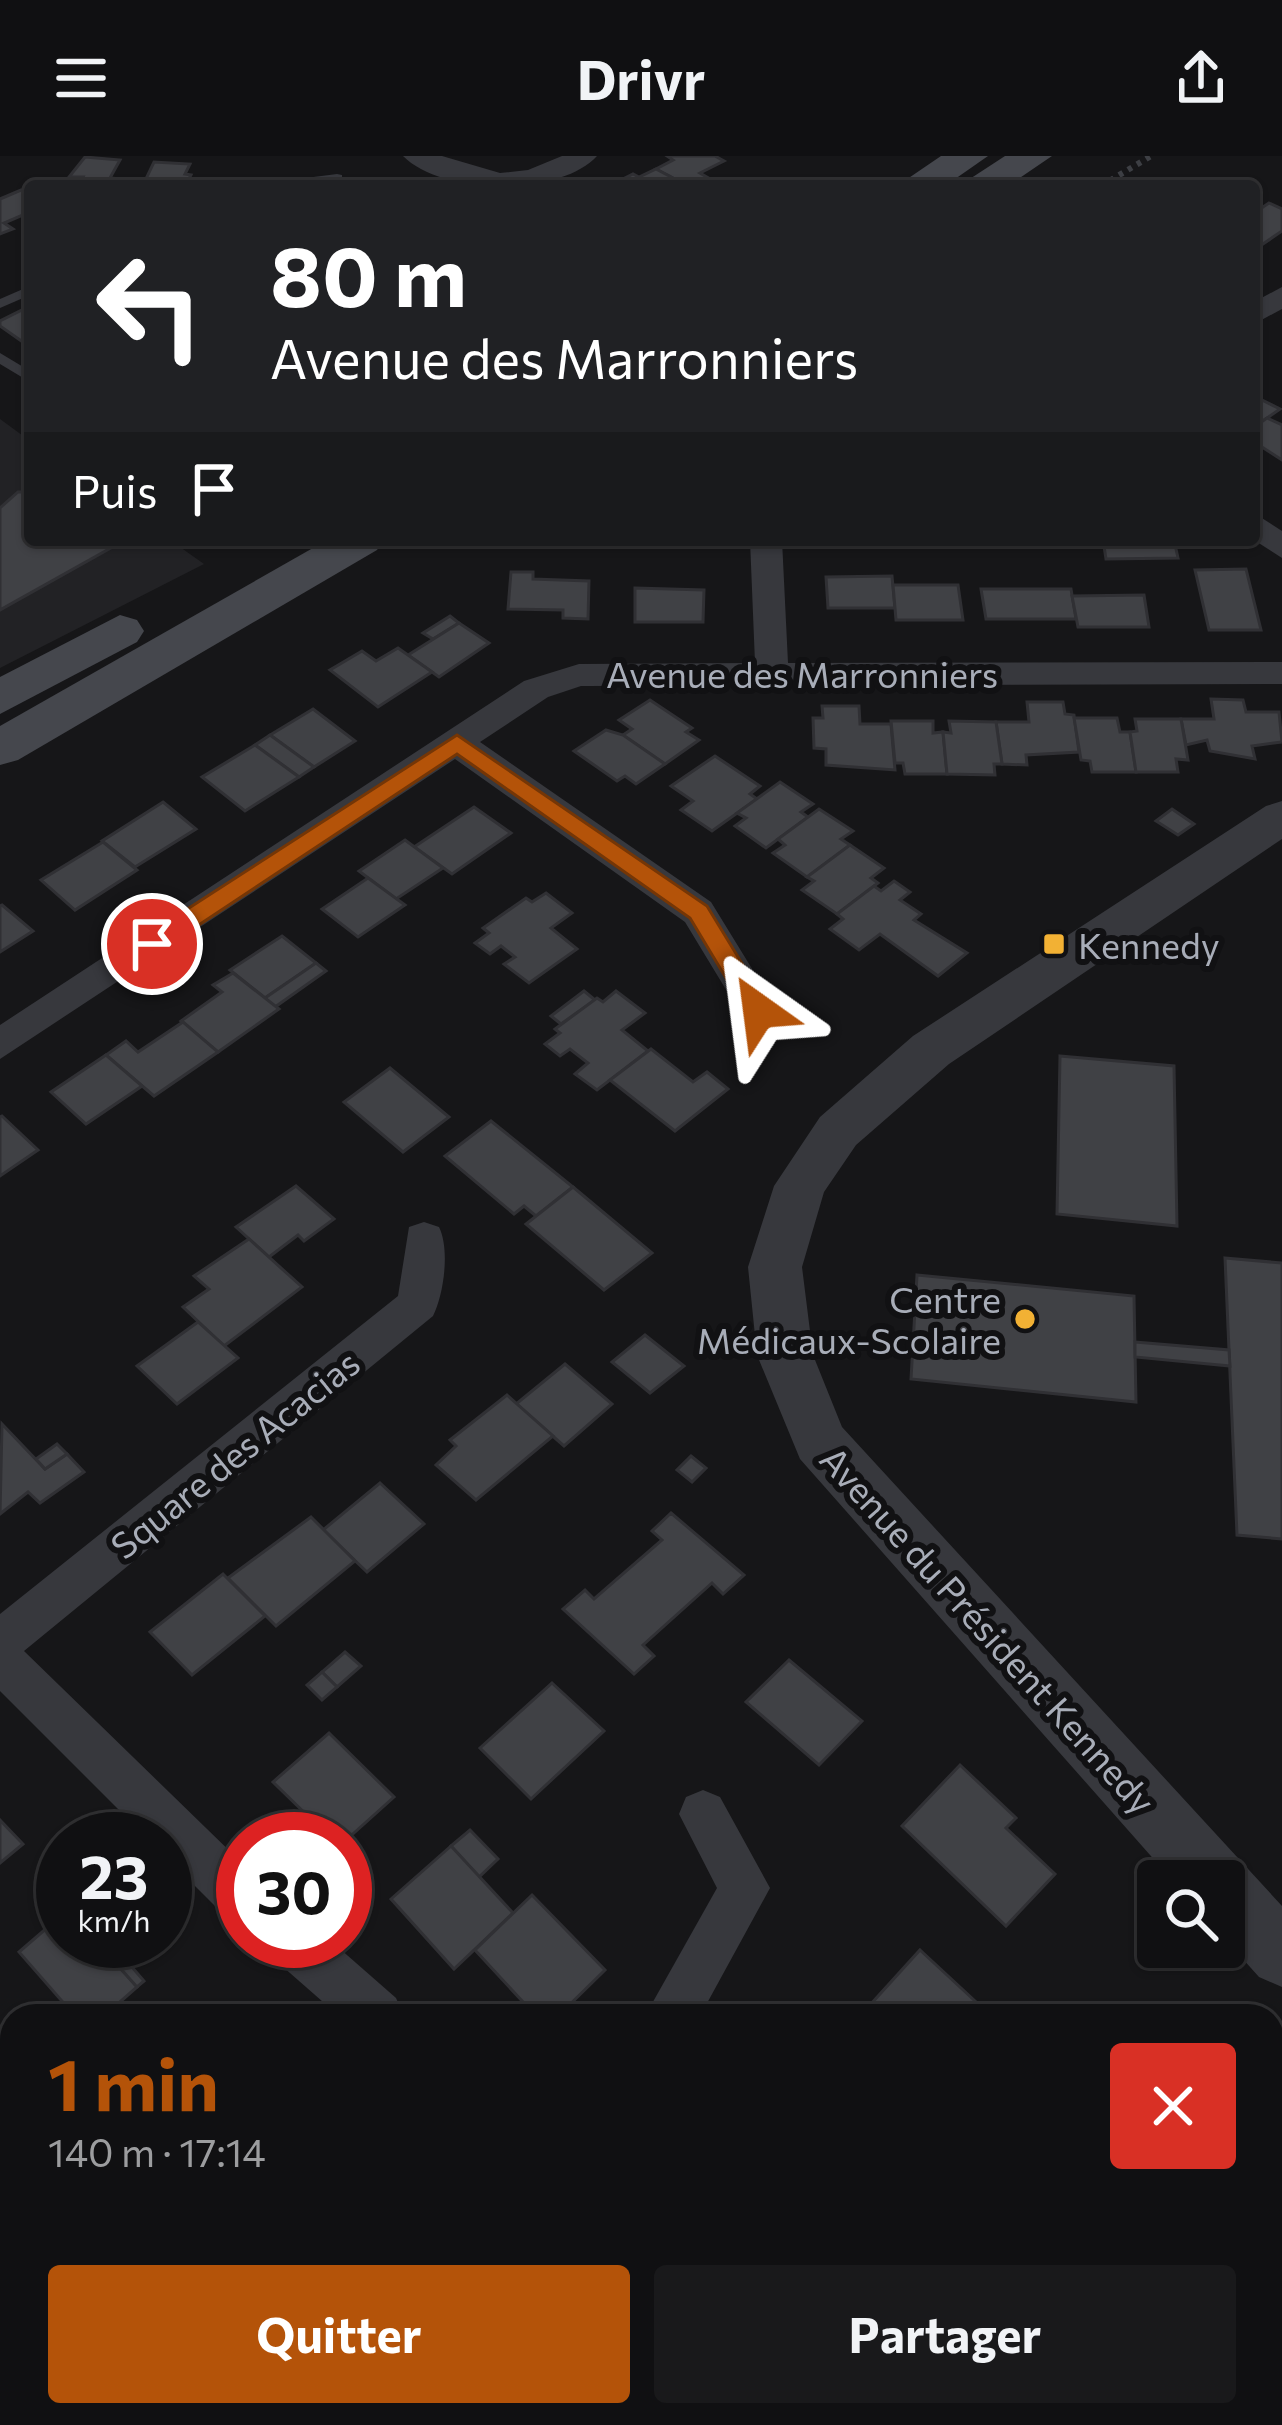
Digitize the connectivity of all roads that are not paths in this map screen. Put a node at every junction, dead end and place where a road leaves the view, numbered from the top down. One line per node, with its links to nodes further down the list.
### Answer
1 (416, 156): 7 (street)
2 (584, 156): 8 (street)
3 (969, 156): 9 (main road)
4 (1033, 156): 10 (main road)
5 (337, 160): 6 (lane)
6 (337, 180)
7 (482, 180)
8 (528, 180)
9 (927, 180)
10 (990, 180)
11 (271, 546): 16 (main road)
12 (351, 546): 18 (main road)
13 (766, 546): 14 (street)
14 (772, 670): 15 (street, Avenue des Marronniers); 17 (street, Avenue des Marronniers)
15 (1282, 673)
16 (0, 698)
17 (457, 743): 20 (street); 21 (street, Avenue des Marronniers)
18 (0, 748)
19 (1282, 817): 26 (street, Avenue du Président Kennedy)
20 (759, 1011)
21 (0, 1044)
22 (424, 1240): 23 (street, Square des Acacias)
23 (0, 1642)
24 (0, 1659): 27 (street)
25 (703, 1814): 32 (street)
26 (1196, 1860)
27 (216, 1872)
28 (1245, 1914): 29 (street)
29 (1282, 1954)
30 (323, 1968): 31 (street)
31 (364, 2004)
32 (678, 2004)

